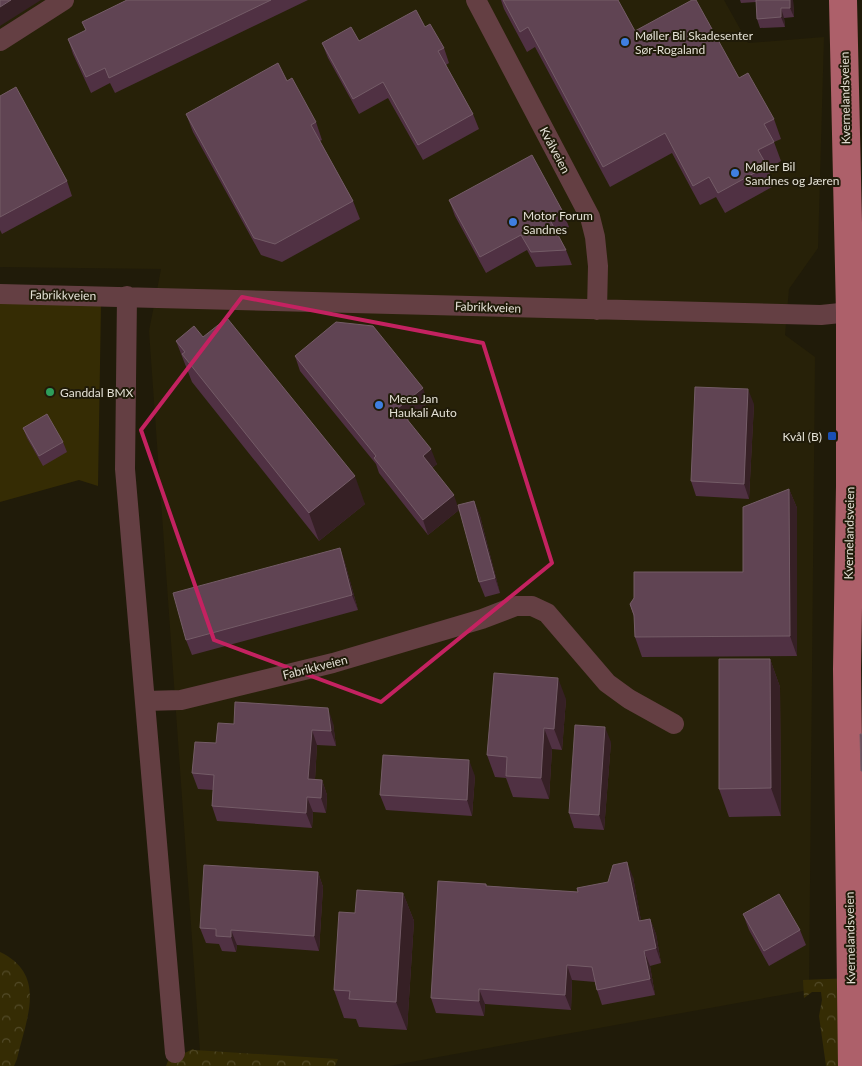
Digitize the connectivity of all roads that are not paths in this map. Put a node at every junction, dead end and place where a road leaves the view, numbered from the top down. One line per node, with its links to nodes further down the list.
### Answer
1 (64, 0): 4 (street)
2 (476, 0): 7 (street, Kvålveien)
3 (843, 0): 8 (main road, Kvernelandsveien)
4 (0, 40)
5 (0, 294): 6 (street, Fabrikkveien)
6 (127, 296): 7 (street, Fabrikkveien); 10 (street)
7 (598, 310): 8 (street, Fabrikkveien)
8 (850, 312): 9 (main road, Kvernelandsveien)
9 (856, 486): 13 (main road, Kvernelandsveien)
10 (145, 701): 11 (street, Fabrikkveien); 12 (street)
11 (674, 724)
12 (175, 1054)
13 (852, 1066)

